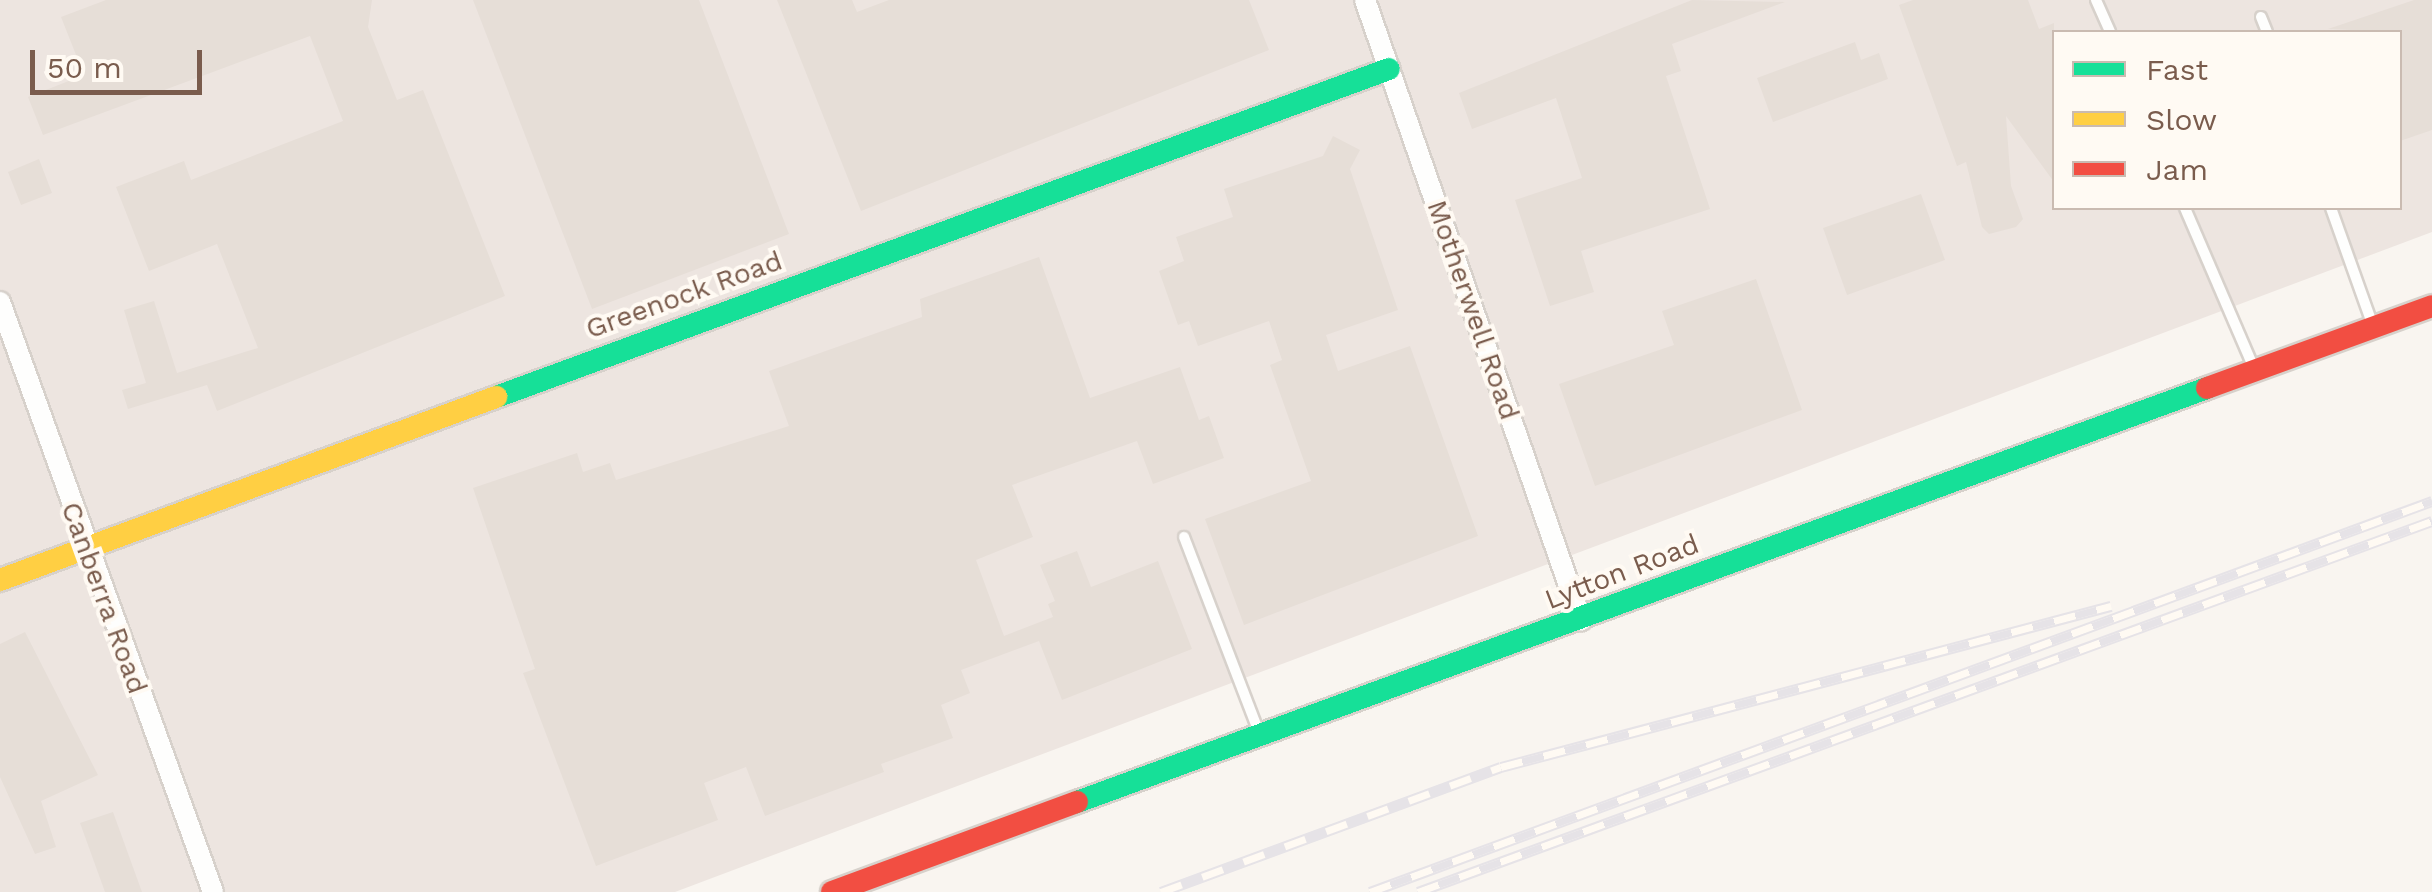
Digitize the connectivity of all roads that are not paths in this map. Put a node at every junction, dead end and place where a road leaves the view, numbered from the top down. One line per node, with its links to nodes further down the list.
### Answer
1 (1365, 0): 6 (street, Motherwell Road)
2 (2096, 0): 4 (lane)
3 (2261, 16): 5 (lane)
4 (2109, 30)
5 (2266, 30)
6 (1389, 69): 14 (main road, Greenock Road); 16 (street, Motherwell Road)
7 (2186, 210): 12 (lane)
8 (2332, 210): 11 (lane)
9 (0, 302): 14 (street, Canberra Road)
10 (2432, 306): 11 (main road, Lytton Road)
11 (2374, 327): 12 (main road, Lytton Road)
12 (2254, 369): 16 (main road, Lytton Road)
13 (1184, 537): 17 (lane)
14 (85, 547): 15 (main road, Greenock Road); 18 (street, Canberra Road)
15 (0, 580)
16 (1581, 620): 17 (main road, Lytton Road)
17 (1260, 736): 19 (main road, Lytton Road)
18 (212, 892)
19 (832, 892)

